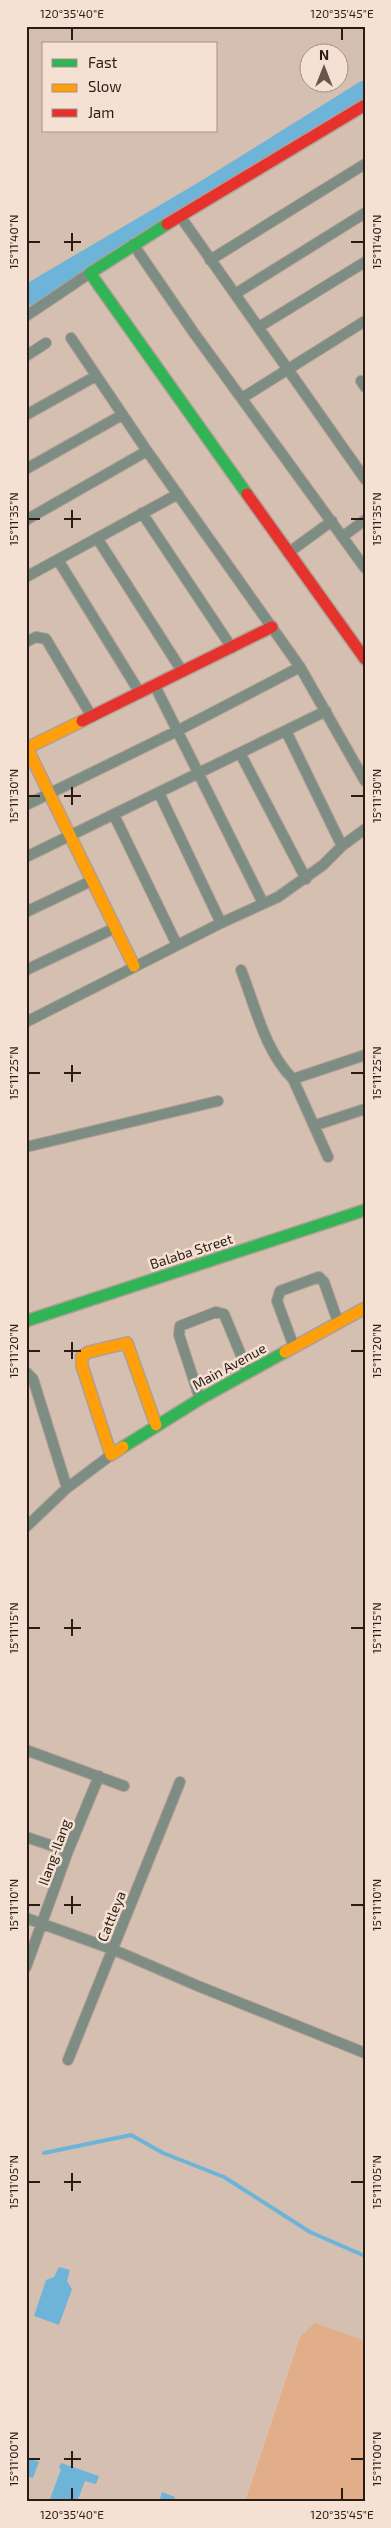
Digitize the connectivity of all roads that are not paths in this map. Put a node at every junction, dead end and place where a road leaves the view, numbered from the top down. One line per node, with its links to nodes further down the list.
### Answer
1 (365, 105): 4 (street)
2 (365, 164): 6 (street)
3 (365, 213): 9 (street)
4 (180, 216): 5 (street); 6 (street)
5 (133, 244): 8 (street); 18 (street)
6 (210, 260): 9 (street)
7 (365, 262): 12 (street)
8 (90, 273): 10 (street); 31 (street)
9 (236, 294): 12 (street)
10 (26, 316)
11 (365, 321): 16 (street)
12 (259, 327): 16 (street)
13 (71, 338): 17 (street)
14 (46, 343): 15 (street)
15 (26, 356)
16 (287, 368): 18 (street); 23 (street)
17 (96, 376): 19 (street); 20 (street)
18 (242, 398): 28 (street)
19 (26, 415)
20 (122, 415): 21 (street); 22 (street)
21 (147, 451): 24 (street); 26 (street)
22 (26, 469)
23 (365, 479)
24 (178, 494): 25 (street); 35 (street)
25 (142, 513): 30 (street); 37 (street)
26 (26, 520)
27 (365, 520): 29 (street)
28 (332, 521): 29 (street); 31 (street)
29 (342, 537): 33 (street)
30 (97, 538): 32 (street); 40 (street)
31 (288, 553): 38 (street)
32 (58, 560): 34 (street); 42 (street)
33 (365, 568)
34 (26, 577)
35 (272, 627): 37 (street); 39 (street)
36 (26, 642): 44 (street)
37 (232, 648): 40 (street)
38 (365, 659)
39 (300, 667): 43 (street); 45 (street)
40 (182, 671): 41 (street)
41 (155, 686): 42 (street); 45 (street)
42 (140, 693): 44 (street)
43 (326, 711): 46 (street); 50 (street)
44 (92, 718): 47 (street)
45 (177, 731): 49 (street); 52 (street)
46 (286, 731): 48 (street); 57 (street)
47 (26, 748): 52 (street)
48 (240, 753): 49 (street); 59 (street)
49 (199, 774): 51 (street); 61 (street)
50 (365, 781)
51 (159, 793): 54 (street); 63 (street)
52 (49, 794): 53 (street); 56 (street)
53 (26, 805)
54 (114, 815): 56 (street); 65 (street)
55 (365, 829): 57 (street)
56 (70, 836): 58 (street); 60 (street)
57 (342, 846): 59 (street)
58 (26, 856)
59 (306, 878): 61 (street)
60 (92, 880): 62 (street); 64 (street)
61 (263, 904): 63 (street)
62 (26, 912)
63 (221, 923): 65 (street)
64 (115, 928): 66 (street); 67 (street)
65 (177, 945): 66 (street)
66 (134, 966): 69 (street)
67 (26, 970)
68 (241, 970): 71 (street)
69 (26, 1022)
70 (365, 1055): 71 (street)
71 (293, 1079): 74 (street)
72 (218, 1101): 75 (street)
73 (365, 1109): 74 (street)
74 (316, 1125): 76 (street)
75 (26, 1147)
76 (328, 1156)
77 (365, 1210): 79 (street, Balaba Street)
78 (365, 1308): 80 (street, Main Avenue)
79 (26, 1321)
80 (338, 1322): 81 (street, Main Avenue); 81 (street)
81 (294, 1346): 83 (street, Main Avenue)
82 (26, 1372): 87 (street)
83 (248, 1372): 84 (street, Main Avenue); 84 (street)
84 (200, 1399): 85 (street, Main Avenue)
85 (156, 1425): 86 (street, Main Avenue); 86 (street)
86 (112, 1455): 87 (street, Main Avenue)
87 (67, 1488): 88 (street, Main Avenue)
88 (27, 1523)
89 (26, 1750): 90 (street)
90 (100, 1776): 92 (street); 94 (street, Ilang-Ilang)
91 (180, 1782): 97 (street, Cattleya)
92 (124, 1786)
93 (26, 1837): 94 (street)
94 (68, 1851): 96 (street, Ilang-Ilang)
95 (26, 1918): 96 (street)
96 (43, 1924): 97 (street); 98 (street, Ilang-Ilang)
97 (112, 1949): 99 (street); 100 (street, Cattleya)
98 (26, 1967)
99 (365, 2053)
100 (68, 2060)

